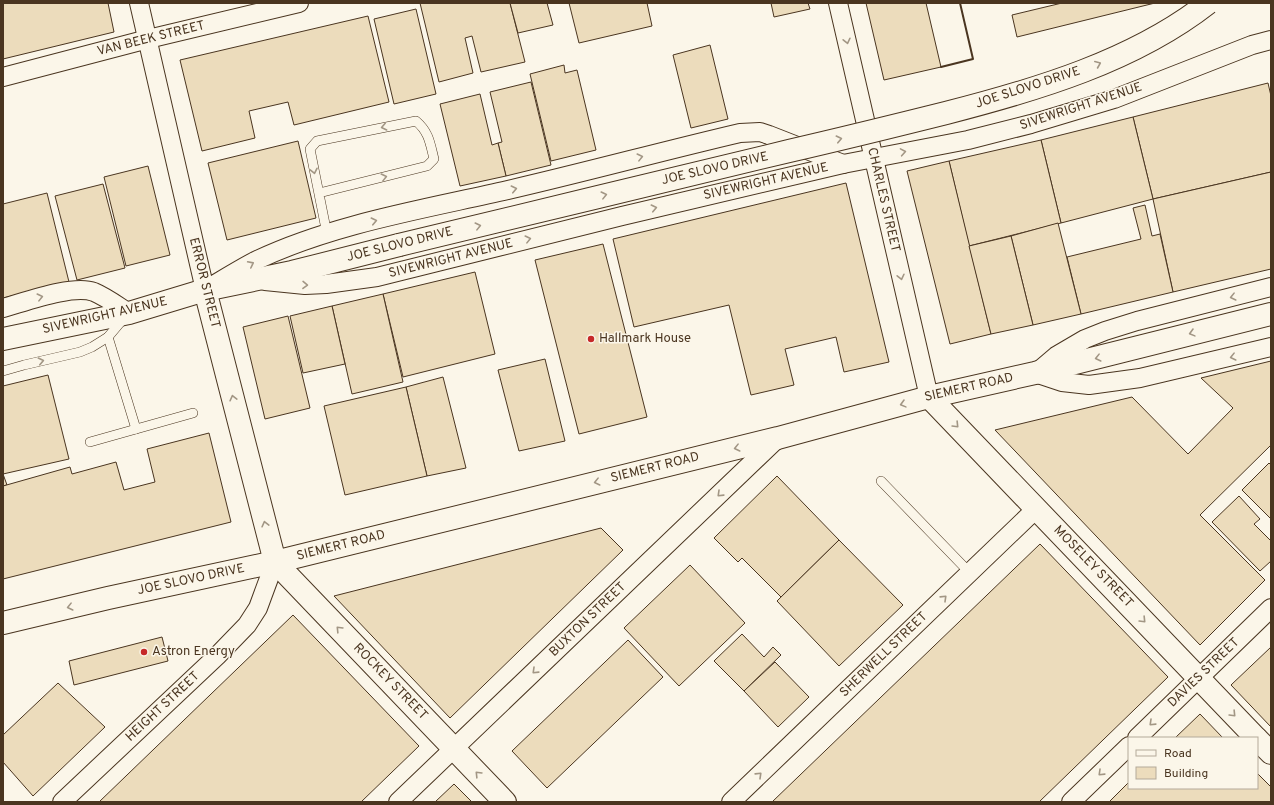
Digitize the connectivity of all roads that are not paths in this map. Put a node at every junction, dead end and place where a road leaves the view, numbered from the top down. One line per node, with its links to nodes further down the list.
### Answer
1 (139, 3): 5 (street, ERROR STREET)
2 (299, 3): 5 (street, VAN BEEK STREET)
3 (838, 3): 8 (street, CHARLES STREET, one-way to 8)
4 (1208, 3): 12 (main road, JOE SLOVO DRIVE, one-way to 4, bridge)
5 (148, 40): 7 (street, VAN BEEK STREET); 14 (street, ERROR STREET)
6 (1271, 40): 8 (street, SIVEWRIGHT AVENUE, one-way to 6)
7 (3, 77)
8 (873, 158): 9 (street, SIVEWRIGHT AVENUE); 23 (street, CHARLES STREET, one-way to 23)
9 (843, 164): 11 (street, one-way to 9); 12 (street, SIVEWRIGHT AVENUE, one-way to 9)
10 (319, 194): 10 (lane, one-way to 10); 11 (lane)
11 (327, 234): 14 (street, one-way to 11)
12 (252, 280): 14 (main road, JOE SLOVO DRIVE)
13 (1271, 288): 22 (street, SIEMERT ROAD, one-way to 22)
14 (205, 290): 16 (main road, SIVEWRIGHT AVENUE); 30 (main road, ERROR STREET, one-way to 14)
15 (3, 308): 16 (street, one-way to 16)
16 (129, 313): 18 (lane); 19 (main road, SIVEWRIGHT AVENUE)
17 (1271, 314): 22 (main road, SIEMERT ROAD, one-way to 22)
18 (108, 337): 21 (lane, one-way to 18); 25 (lane)
19 (3, 339)
20 (1271, 347): 22 (street, one-way to 22)
21 (3, 372)
22 (1035, 373): 23 (main road, SIEMERT ROAD)
23 (929, 397): 26 (main road, SIEMERT ROAD, one-way to 26); 29 (main road, MOSELEY STREET, one-way to 29)
24 (193, 413): 25 (lane)
25 (136, 429): 27 (lane)
26 (778, 438): 30 (main road, SIEMERT ROAD, one-way to 30); 39 (street, BUXTON STREET, one-way to 39)
27 (90, 442)
28 (881, 481): 31 (lane)
29 (1037, 508): 31 (street, SHERWELL STREET); 34 (main road, MOSELEY STREET, one-way to 34)
30 (275, 562): 33 (main road, JOE SLOVO DRIVE, one-way to 33); 39 (main road, ROCKEY STREET, one-way to 30); 41 (street, HEIGHT STREET)
31 (970, 573): 44 (street, SHERWELL STREET, one-way to 31)
32 (1270, 610): 34 (street, DAVIES STREET)
33 (3, 623)
34 (1199, 678): 35 (street, DAVIES STREET, one-way to 35); 36 (main road, MOSELEY STREET, one-way to 36)
35 (1138, 737)
36 (1256, 737)
37 (1258, 739): 40 (main road, MOSELEY STREET)
38 (1128, 747): 45 (street, one-way to 45)
39 (454, 749): 42 (street, BUXTON STREET); 43 (main road, ROCKEY STREET, one-way to 39)
40 (1271, 753)
41 (62, 802)
42 (398, 802)
43 (505, 802)
44 (731, 802)
45 (1071, 802)

